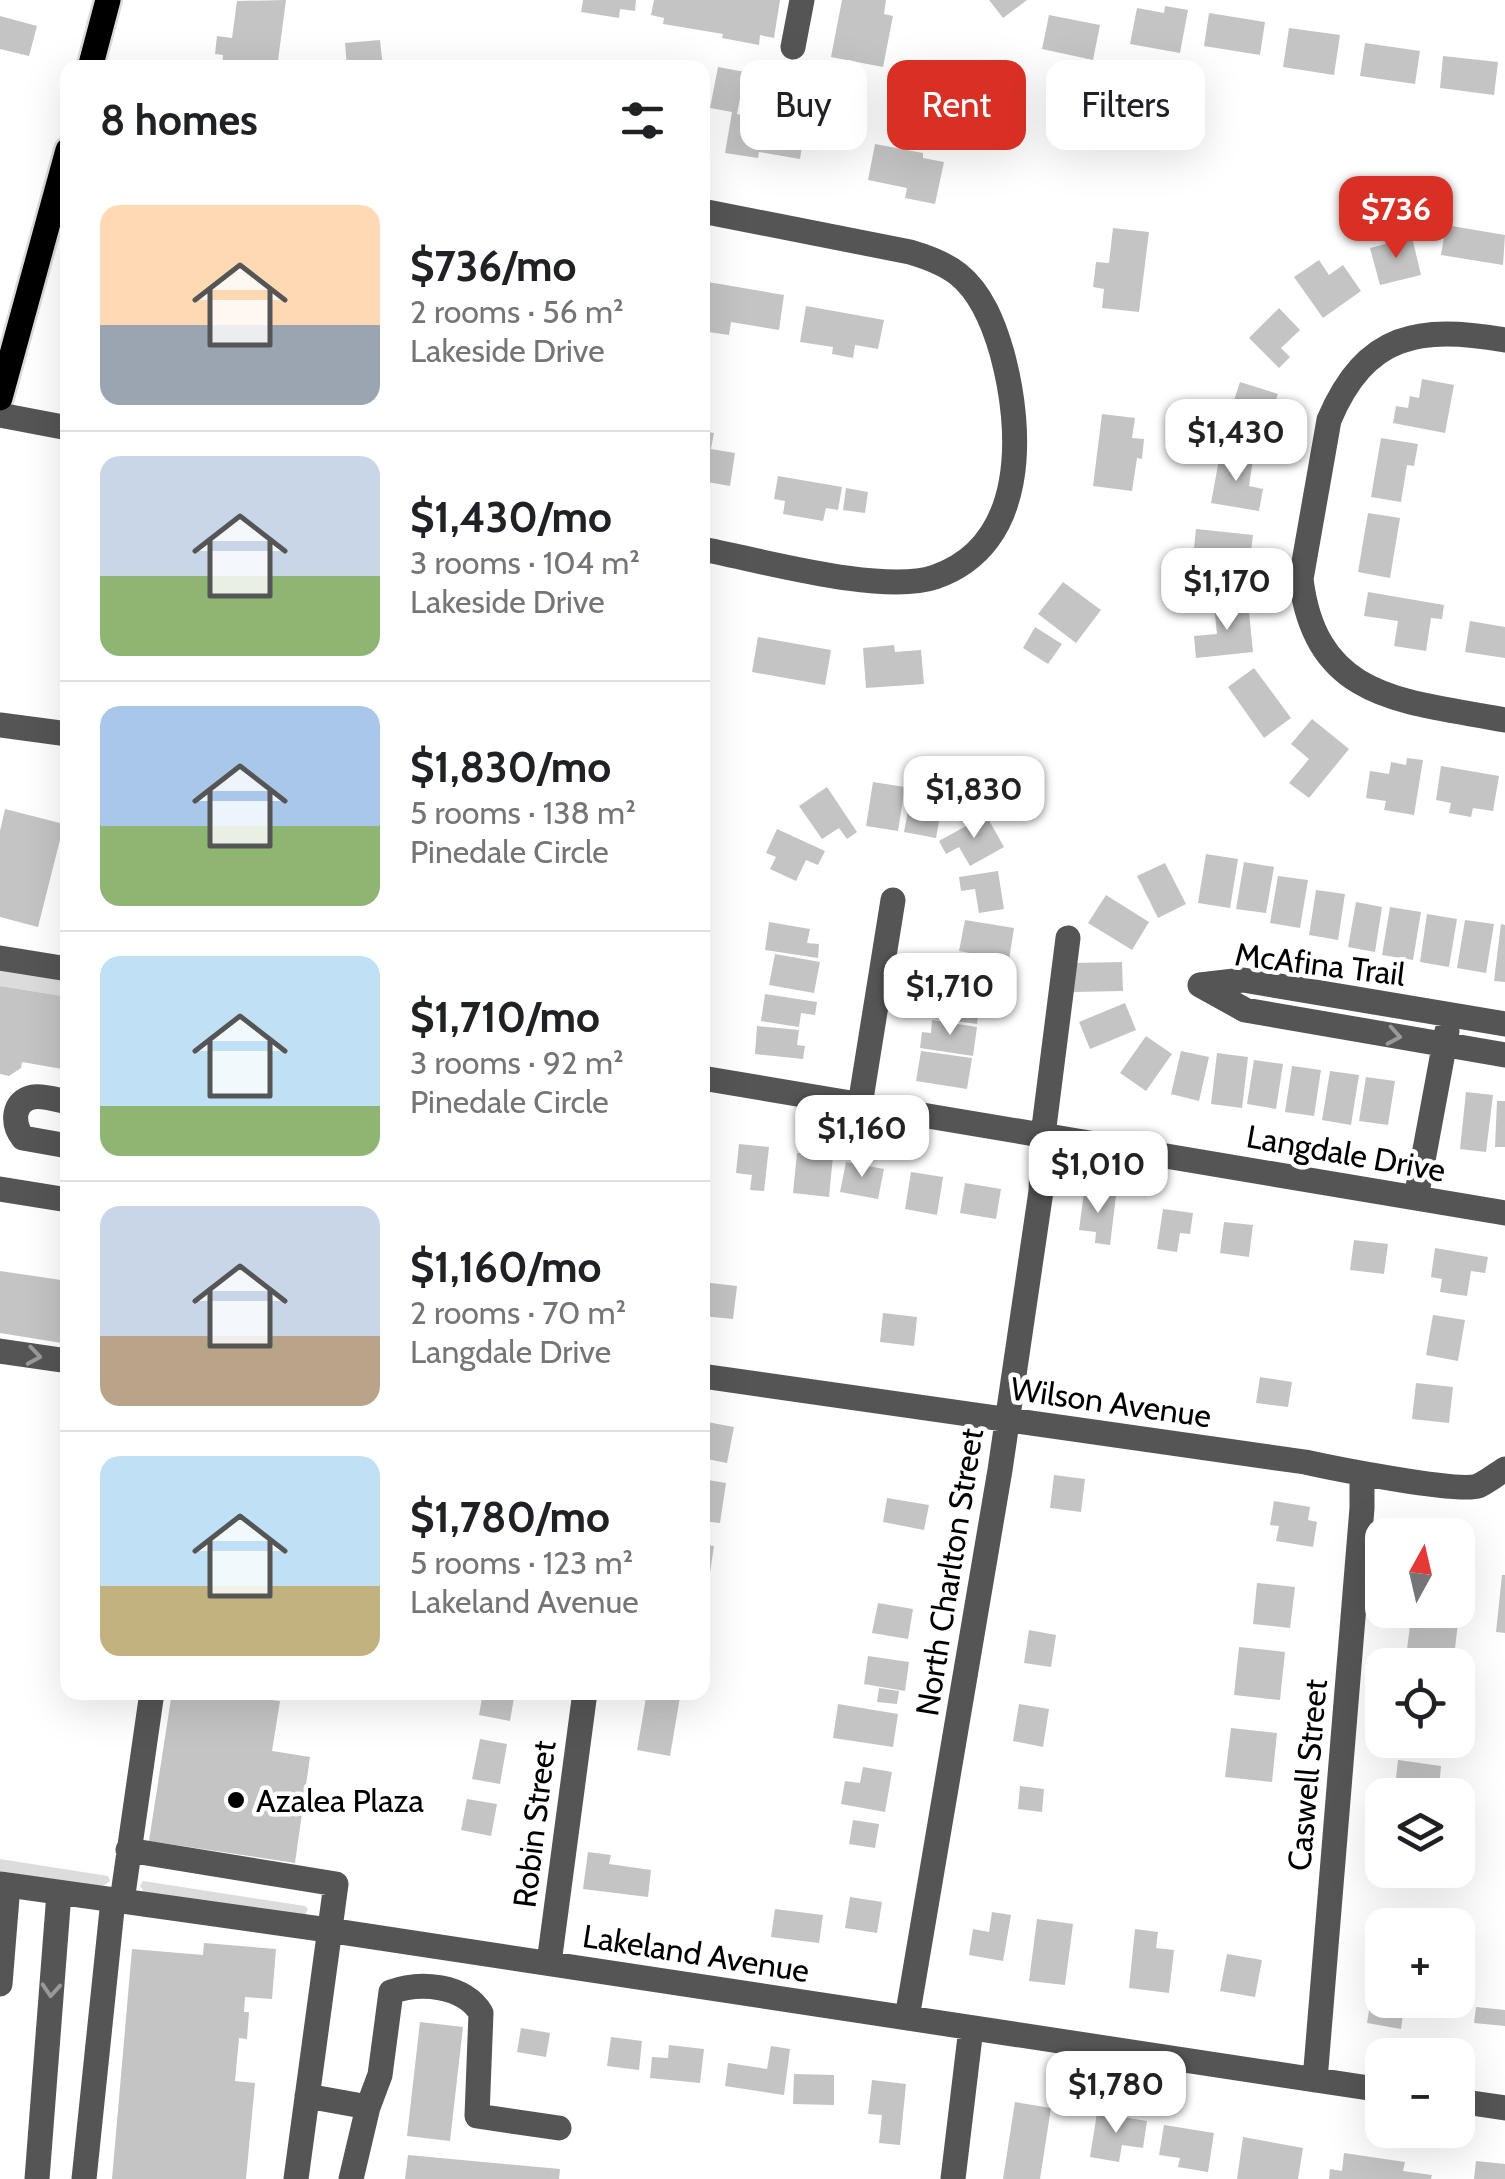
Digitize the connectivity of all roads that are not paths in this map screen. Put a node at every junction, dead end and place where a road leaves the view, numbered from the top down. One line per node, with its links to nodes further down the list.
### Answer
1 (108, 0): 4 (main road)
2 (802, 0): 3 (street)
3 (794, 47)
4 (92, 60)
5 (60, 179): 8 (main road)
6 (710, 213): 11 (street)
7 (1505, 340): 12 (street)
8 (0, 398)
9 (0, 415): 10 (street)
10 (60, 426)
11 (710, 551)
12 (1505, 720)
13 (0, 725): 14 (street)
14 (60, 733)
15 (893, 900): 27 (street)
16 (1068, 938): 29 (street, North Charlton Street)
17 (0, 958): 18 (street)
18 (60, 968)
19 (1332, 994): 20 (street, McAfina Trail); 21 (street); 21 (street, McAfina Trail)
20 (1450, 1014): 22 (street, McAfina Trail); 23 (street)
21 (1326, 1024): 23 (street, McAfina Trail, one-way to 23)
22 (1505, 1024)
23 (1444, 1044): 24 (street, McAfina Trail); 32 (street)
24 (1505, 1055)
25 (710, 1079): 27 (street, Langdale Drive)
26 (60, 1101): 28 (street)
27 (860, 1105): 29 (street, Langdale Drive)
28 (7, 1115): 30 (street)
29 (1043, 1135): 32 (street, Langdale Drive); 38 (street, North Charlton Street)
30 (60, 1145)
31 (0, 1189): 33 (street)
32 (1416, 1198): 34 (street, Langdale Drive)
33 (60, 1199)
34 (1505, 1213)
35 (0, 1351): 36 (street, one-way to 36)
36 (60, 1361)
37 (710, 1377): 38 (street, Wilson Avenue)
38 (1006, 1420): 40 (street, Wilson Avenue); 50 (street, North Charlton Street)
39 (1505, 1468): 40 (street, Wilson Avenue)
40 (1362, 1475): 52 (street, Caswell Street)
41 (151, 1700): 43 (street)
42 (585, 1700): 48 (street, Robin Street)
43 (128, 1850): 46 (street); 47 (street)
44 (4, 1885): 45 (street, Lakeland Avenue); 49 (street)
45 (59, 1892): 46 (street, Lakeland Avenue); 59 (street, one-way to 59)
46 (118, 1901): 47 (street, Lakeland Avenue); 60 (street)
47 (328, 1930): 48 (street, Lakeland Avenue); 54 (street)
48 (549, 1963): 50 (street, Lakeland Avenue)
49 (0, 1984)
50 (908, 2018): 51 (street, Lakeland Avenue)
51 (971, 2028): 52 (street, Lakeland Avenue); 63 (street)
52 (1315, 2080): 53 (street, Lakeland Avenue)
53 (1365, 2087)
54 (307, 2096): 56 (street); 61 (street)
55 (1475, 2104): 57 (street)
56 (368, 2106): 58 (street); 62 (street)
57 (1505, 2108)
58 (559, 2128)
59 (37, 2179)
60 (84, 2179)
61 (296, 2179)
62 (351, 2179)
63 (953, 2179)

